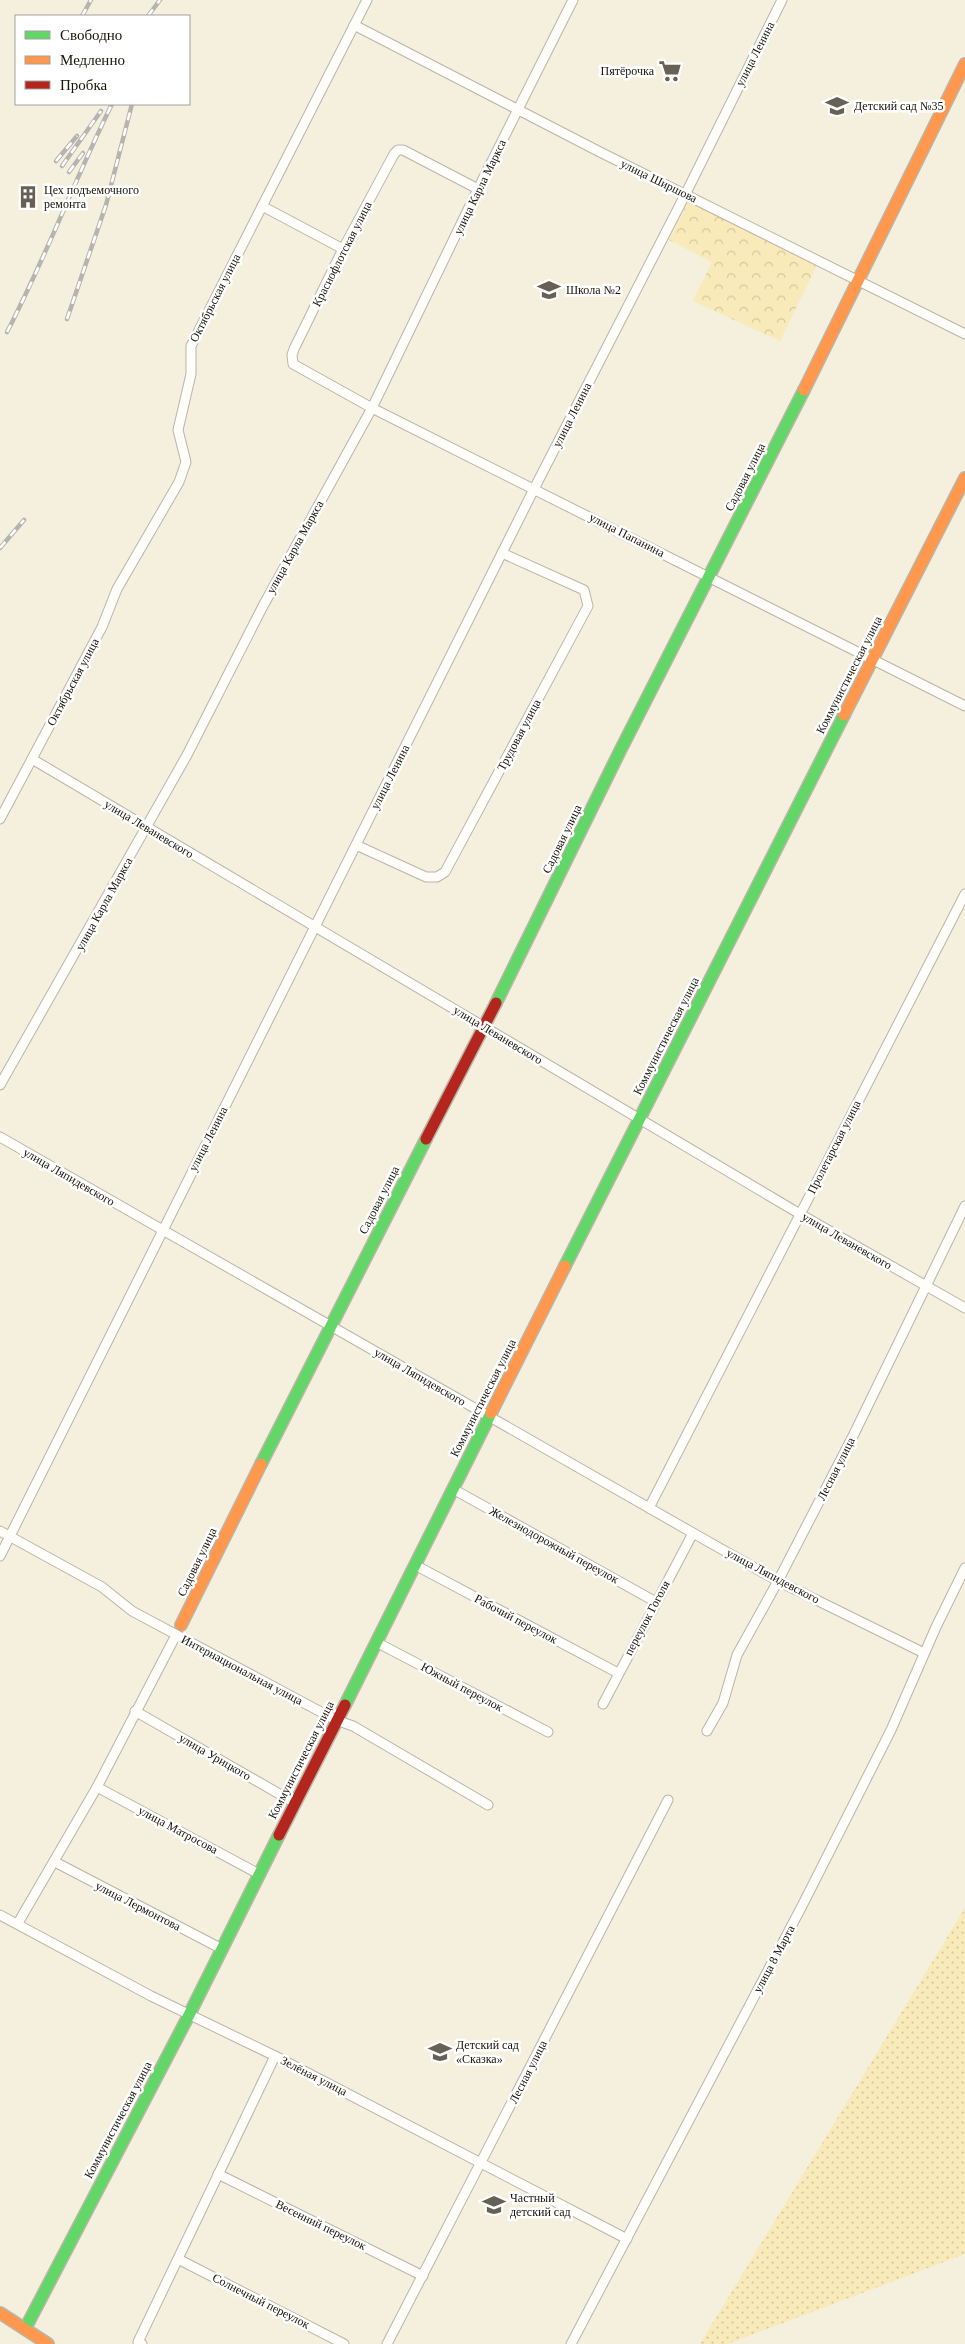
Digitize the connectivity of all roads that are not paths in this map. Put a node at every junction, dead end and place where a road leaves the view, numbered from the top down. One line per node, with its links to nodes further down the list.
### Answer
1 (367, 0): 4 (street, Октябрьская улица)
2 (573, 0): 6 (street, улица Карла Маркса)
3 (782, 0): 8 (street, улица Ленина)
4 (354, 25): 6 (street, улица Ширшова); 9 (street, Октябрьская улица)
5 (965, 64): 11 (street, Садовая улица)
6 (518, 110): 7 (street, улица Карла Маркса); 8 (street, улица Ширшова)
7 (478, 189): 10 (street, Краснофлотская улица); 14 (street, улица Карла Маркса)
8 (686, 193): 11 (street, улица Ширшова); 16 (street, улица Ленина)
9 (262, 206): 10 (street); 21 (street, Октябрьская улица)
10 (343, 249): 13 (street, Краснофлотская улица)
11 (859, 281): 12 (street, улица Ширшова); 18 (street, Садовая улица)
12 (965, 334)
13 (292, 361): 14 (street, улица Папанина)
14 (372, 408): 16 (street, улица Папанина); 23 (street, улица Карла Маркса)
15 (965, 478): 19 (street, Коммунистическая улица)
16 (534, 489): 17 (street, улица Ленина); 18 (street, улица Папанина)
17 (502, 553): 24 (street, улица Ленина); 24 (street, Трудовая улица)
18 (710, 577): 19 (street, улица Папанина); 27 (street, Садовая улица)
19 (873, 660): 20 (street, улица Папанина); 29 (street, Коммунистическая улица)
20 (965, 706)
21 (32, 759): 22 (street, Октябрьская улица); 23 (street, улица Леваневского)
22 (0, 819)
23 (146, 828): 26 (street, улица Леваневского); 28 (street, улица Карла Маркса)
24 (356, 845): 26 (street, улица Ленина)
25 (965, 894): 32 (street, Пролетарская улица)
26 (315, 928): 27 (street, улица Леваневского); 33 (street, улица Ленина)
27 (484, 1026): 29 (street, улица Леваневского); 36 (street, Садовая улица)
28 (0, 1085)
29 (639, 1118): 32 (street, улица Леваневского); 37 (street, Коммунистическая улица)
30 (0, 1137): 33 (street, улица Ляпидевского)
31 (965, 1206): 34 (street, Лесная улица)
32 (800, 1214): 34 (street, улица Леваневского); 39 (street, Пролетарская улица)
33 (162, 1230): 36 (street, улица Ляпидевского); 42 (street, улица Ленина)
34 (925, 1286): 35 (street, улица Леваневского); 46 (street, Лесная улица)
35 (965, 1308)
36 (330, 1325): 37 (street, улица Ляпидевского); 48 (street, Садовая улица)
37 (489, 1417): 38 (street, Коммунистическая улица); 39 (street, улица Ляпидевского)
38 (453, 1489): 44 (street, Коммунистическая улица); 47 (street, Железнодорожный переулок)
39 (648, 1508): 41 (street, улица Ляпидевского)
40 (0, 1531): 42 (street, Интернациональная улица)
41 (693, 1533): 46 (street, улица Ляпидевского); 47 (street, переулок Гоголя)
42 (10, 1536): 43 (street, улица Ленина); 48 (street, Интернациональная улица)
43 (0, 1556)
44 (415, 1565): 49 (street, Коммунистическая улица); 51 (street, Рабочий переулок)
45 (965, 1568): 50 (street, улица 8 Марта)
46 (778, 1581): 50 (street, улица Ляпидевского); 55 (street, Лесная улица)
47 (656, 1602): 51 (street, переулок Гоголя)
48 (178, 1630): 53 (street, Садовая улица); 54 (street, Интернациональная улица)
49 (376, 1642): 54 (street, Коммунистическая улица); 56 (street, Южный переулок)
50 (924, 1653): 70 (street, улица 8 Марта)
51 (618, 1673): 52 (street, переулок Гоголя)
52 (603, 1704)
53 (135, 1711): 57 (street, Садовая улица); 59 (street, улица Урицкого)
54 (336, 1720): 59 (street, Коммунистическая улица); 60 (street, Интернациональная улица)
55 (707, 1731)
56 (548, 1732)
57 (97, 1787): 61 (street, Садовая улица); 62 (street, улица Матросова)
58 (668, 1800): 68 (street, Лесная улица)
59 (295, 1803): 62 (street, Коммунистическая улица)
60 (488, 1805)
61 (54, 1862): 64 (street, Садовая улица); 65 (street, улица Лермонтова)
62 (259, 1874): 65 (street, Коммунистическая улица)
63 (0, 1915): 64 (street, Зелёная улица)
64 (18, 1923): 66 (street, Зелёная улица)
65 (222, 1950): 66 (street, Коммунистическая улица)
66 (189, 2015): 67 (street, Зелёная улица); 74 (street, Коммунистическая улица)
67 (275, 2056): 68 (street, Зелёная улица); 69 (street)
68 (482, 2163): 70 (street, Зелёная улица); 72 (street, Лесная улица)
69 (218, 2174): 71 (street); 72 (street, Весенний переулок)
70 (627, 2239): 79 (street, улица 8 Марта)
71 (178, 2258): 75 (street); 77 (street, Солнечный переулок)
72 (423, 2276): 78 (street, Лесная улица)
73 (0, 2313): 74 (street)
74 (25, 2329): 76 (street)
75 (140, 2343)
76 (48, 2344)
77 (344, 2344)
78 (388, 2344)
79 (572, 2344)

